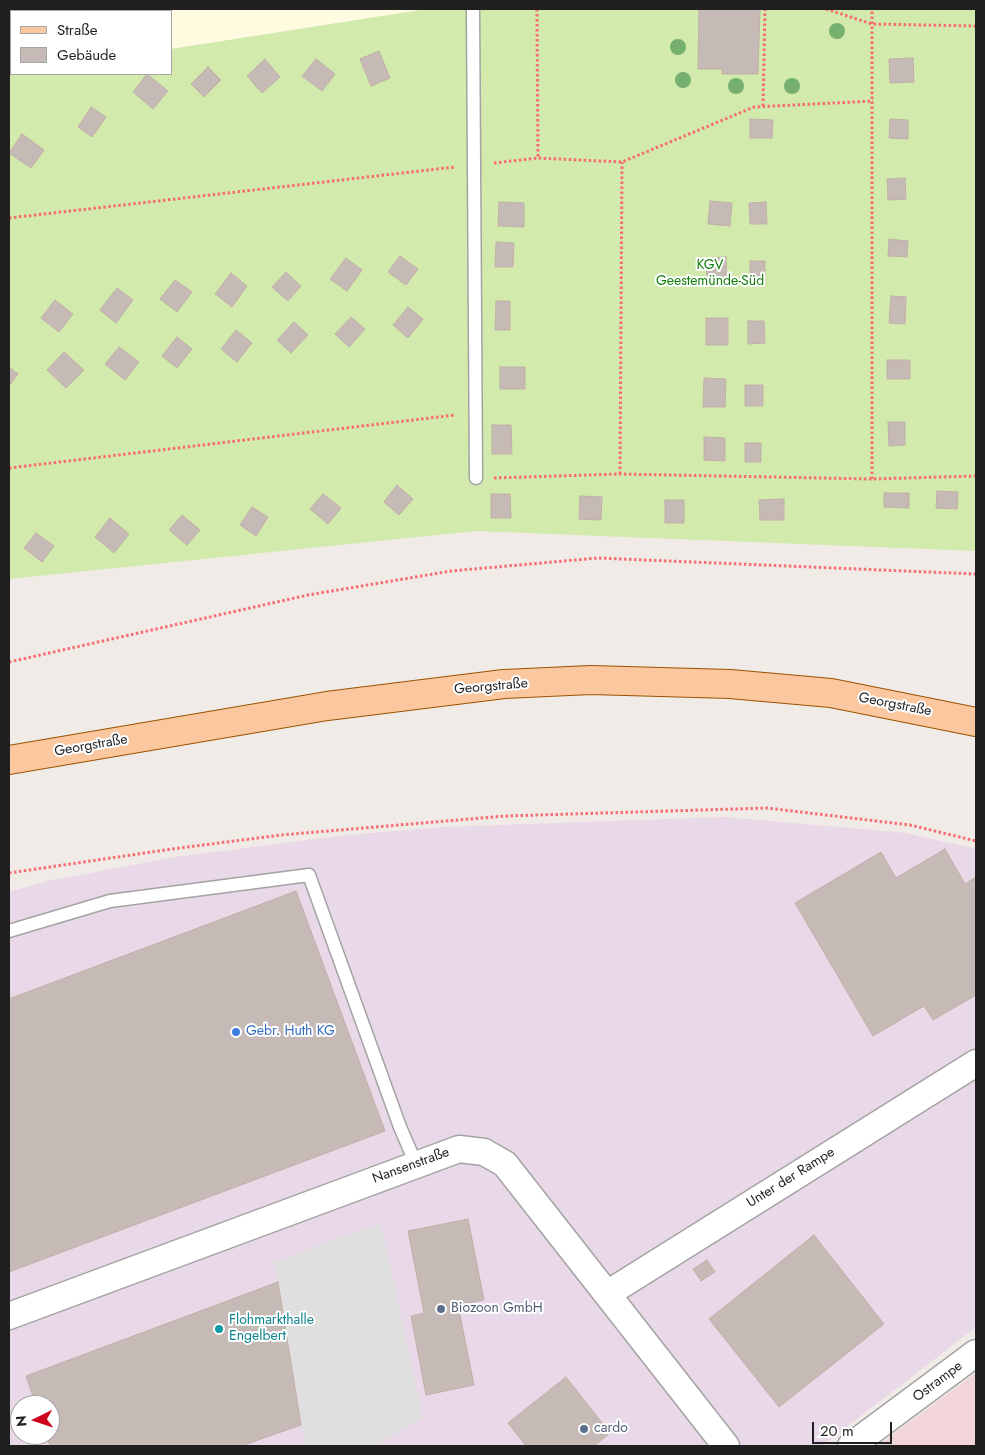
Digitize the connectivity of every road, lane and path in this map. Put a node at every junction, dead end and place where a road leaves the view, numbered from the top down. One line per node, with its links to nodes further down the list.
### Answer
1 (473, 9): 12 (lane)
2 (537, 9): 10 (path)
3 (765, 9): 9 (path)
4 (826, 9): 6 (path)
5 (872, 9): 6 (path)
6 (872, 24): 7 (path); 8 (path)
7 (976, 26)
8 (873, 102): 9 (path); 19 (path)
9 (763, 106): 11 (path)
10 (538, 158): 11 (path); 12 (path)
11 (622, 162): 16 (path)
12 (474, 165): 13 (path); 14 (lane)
13 (9, 218)
14 (476, 413): 15 (path); 18 (lane)
15 (9, 468)
16 (620, 474): 18 (path); 19 (path)
17 (976, 476): 19 (path)
18 (476, 478)
19 (872, 479)
20 (976, 574): 21 (path)
21 (9, 662)
22 (976, 722): 23 (main road, Georgstraße)
23 (9, 760)
24 (976, 841): 25 (path)
25 (9, 873)
26 (9, 931): 28 (lane)
27 (976, 1063): 29 (street, Unter der Rampe)
28 (416, 1164): 29 (street, Nansenstraße); 30 (street, Nansenstraße)
29 (607, 1294): 32 (street, Nansenstraße)
30 (9, 1316)
31 (976, 1353): 33 (street, Ostrampe)
32 (726, 1446)
33 (851, 1446)

